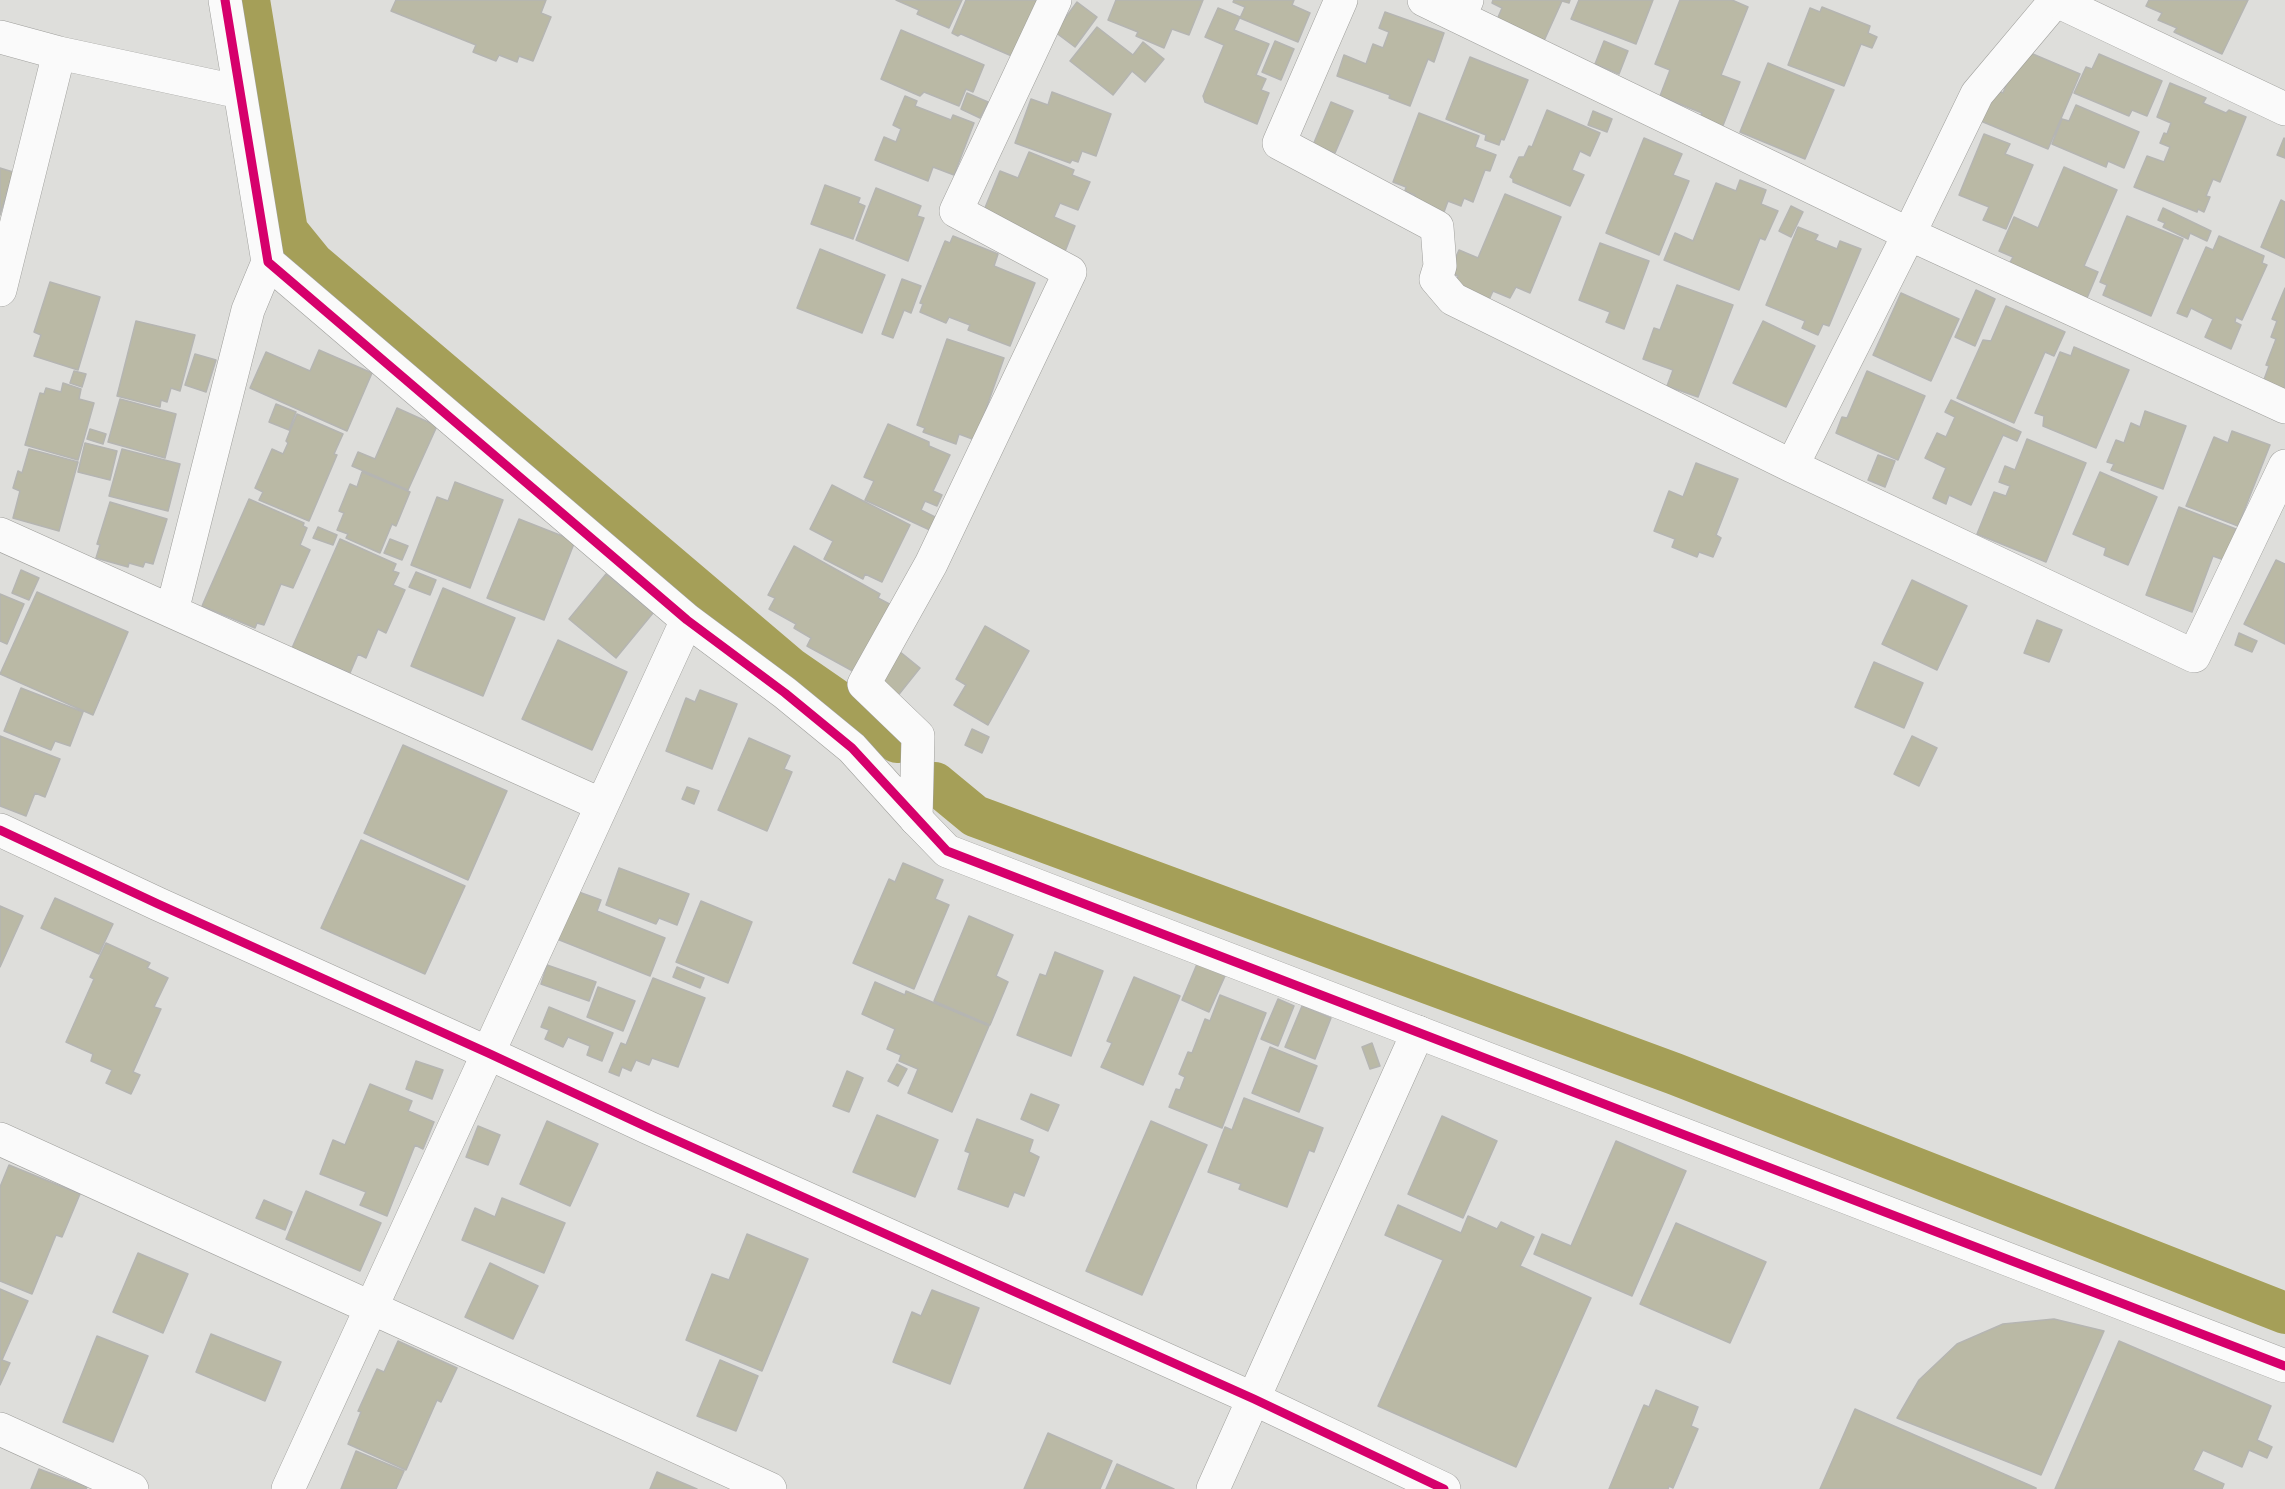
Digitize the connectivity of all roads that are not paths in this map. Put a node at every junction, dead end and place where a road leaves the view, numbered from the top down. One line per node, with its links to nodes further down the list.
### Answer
1 (225, 0): 9 (street)
2 (1055, 0): 21 (street)
3 (1341, 0): 15 (street)
4 (1424, 0): 6 (street)
5 (2056, 0): 10 (street); 11 (street)
6 (1463, 8): 11 (street)
7 (0, 37): 8 (street)
8 (59, 53): 9 (street); 13 (street)
9 (240, 92): 12 (street)
10 (2285, 109)
11 (1909, 234): 14 (street); 15 (street)
12 (268, 262): 18 (street); 19 (street)
13 (0, 290)
14 (2285, 407)
15 (1792, 466): 16 (street)
16 (2285, 466)
17 (0, 534): 18 (street)
18 (172, 611): 20 (street)
19 (687, 620): 20 (street); 21 (street)
20 (602, 805): 24 (street)
21 (916, 819): 23 (street)
22 (0, 830): 24 (street)
23 (1418, 1032): 27 (street); 28 (street)
24 (488, 1053): 26 (street); 28 (street)
25 (0, 1139): 26 (street)
26 (371, 1308): 31 (street); 32 (street)
27 (2285, 1366)
28 (1254, 1399): 33 (street); 34 (street)
29 (0, 1429): 30 (street)
30 (132, 1489)
31 (288, 1489)
32 (770, 1489)
33 (1213, 1489)
34 (1444, 1489)

